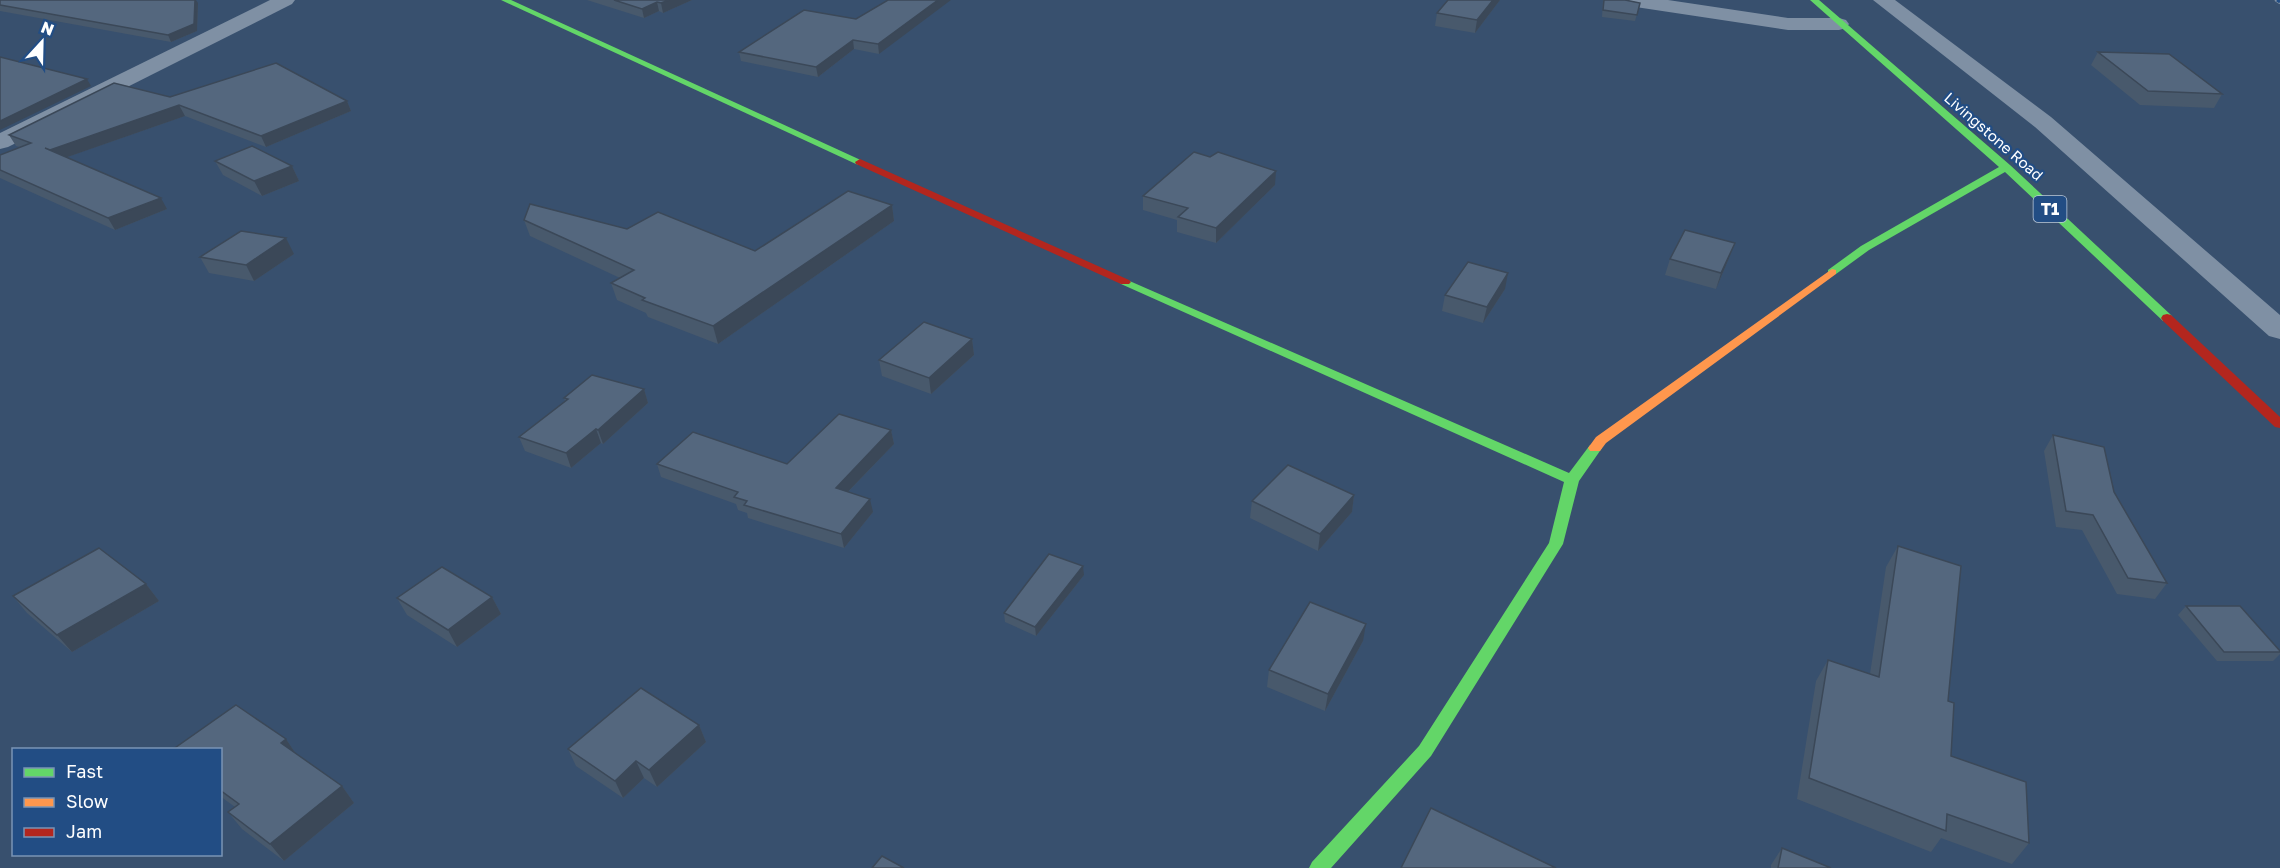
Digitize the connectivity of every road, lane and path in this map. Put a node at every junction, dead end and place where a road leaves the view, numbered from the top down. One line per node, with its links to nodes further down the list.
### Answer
1 (285, 0): 7 (street)
2 (505, 0): 11 (main road)
3 (1629, 0): 6 (street)
4 (1814, 0): 6 (main road, Livingstone Road / T1)
5 (1883, 0): 9 (street)
6 (1839, 24): 8 (main road, Livingstone Road / T1)
7 (0, 142)
8 (2006, 167): 10 (main road, Livingstone Road / T1); 11 (main road)
9 (2280, 330)
10 (2280, 424)
11 (1572, 480): 12 (main road)
12 (1319, 868)

